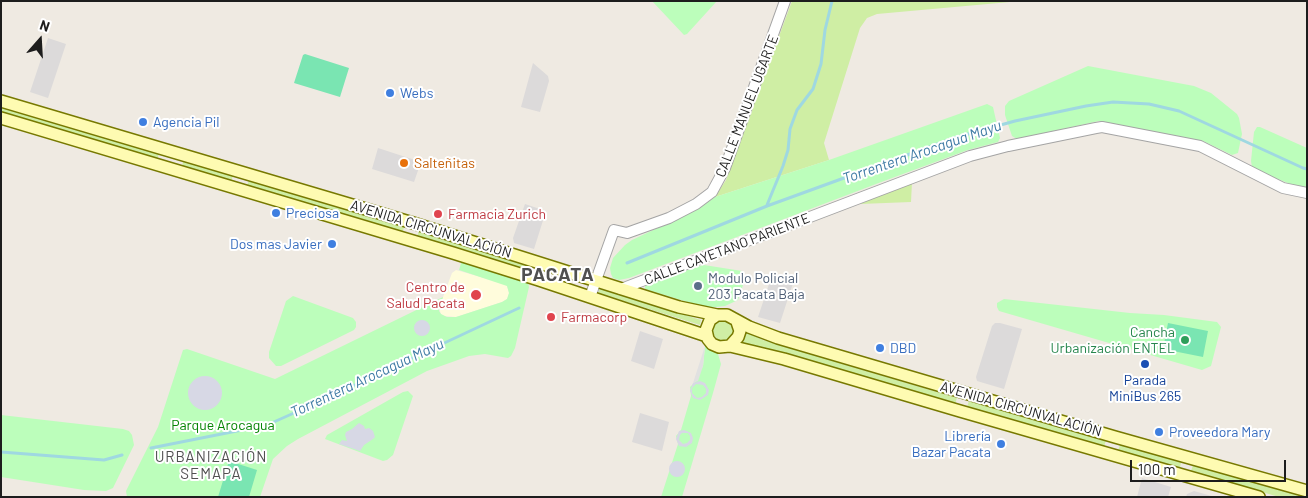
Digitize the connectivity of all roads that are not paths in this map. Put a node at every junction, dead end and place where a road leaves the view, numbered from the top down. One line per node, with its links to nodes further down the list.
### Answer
1 (785, 1): 5 (street, CALLE MANUEL UGARTE)
2 (1, 100): 5 (main road, AVENIDA CIRCUNVALACIÓN)
3 (1, 118): 7 (main road, AVENIDA CIRCUNVALACIÓN)
4 (1307, 193): 6 (street, CALLE CAYETANO PARIENTE)
5 (596, 280): 6 (main road, AVENIDA CIRCUNVALACIÓN); 7 (street)
6 (621, 289): 8 (main road, AVENIDA CIRCUNVALACIÓN)
7 (590, 297): 10 (main road, AVENIDA CIRCUNVALACIÓN)
8 (717, 315): 9 (main road); 10 (main road)
9 (737, 322): 11 (main road); 12 (main road, AVENIDA CIRCUNVALACIÓN)
10 (707, 336): 11 (main road)
11 (730, 346): 13 (main road, AVENIDA CIRCUNVALACIÓN)
12 (1307, 491)
13 (1260, 497)

